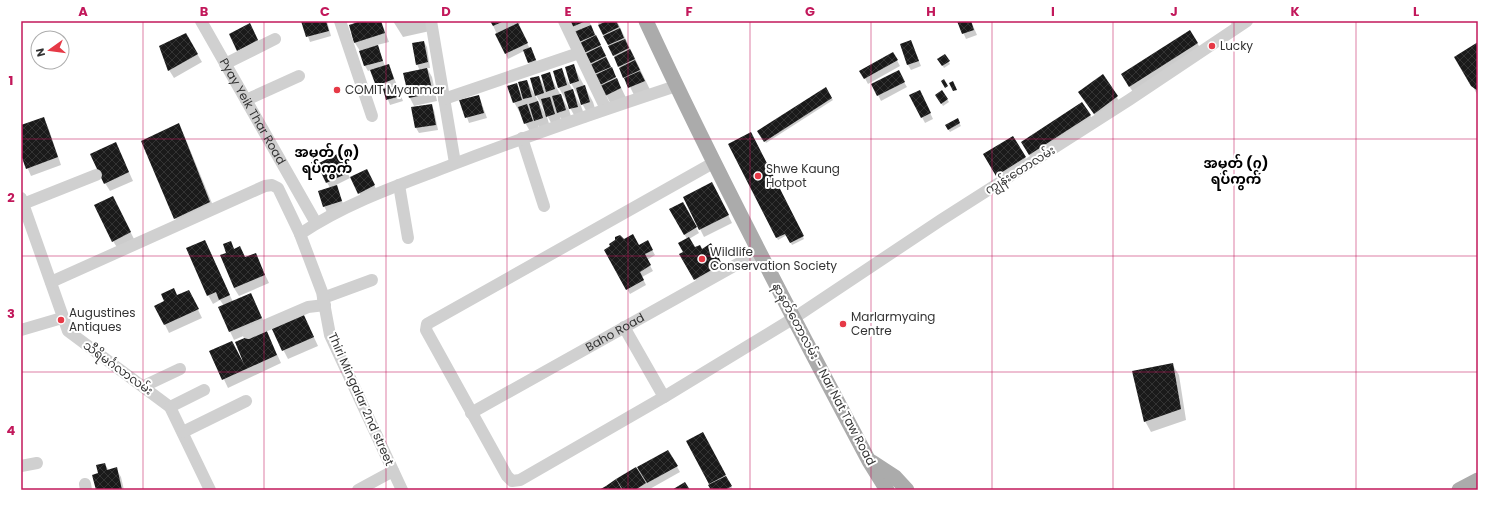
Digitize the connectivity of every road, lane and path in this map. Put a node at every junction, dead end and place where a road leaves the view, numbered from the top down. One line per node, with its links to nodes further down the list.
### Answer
1 (201, 21): 9 (street, Pyay Yeik Thar Road)
2 (340, 21): 15 (street)
3 (431, 21): 12 (street)
4 (564, 21): 8 (street)
5 (646, 21): 11 (main road, နာနတ်တောလမ်း - Nar Nat Taw Road)
6 (1247, 21): 31 (street, ကျွန်းတောလမ်း)
7 (275, 39): 9 (street)
8 (579, 53): 12 (street); 14 (street)
9 (225, 64): 13 (street, Pyay Yeik Thar Road)
10 (299, 76): 13 (street)
11 (676, 86): 14 (street); 17 (main road, နာနတ်တောလမ်း - Nar Nat Taw Road)
12 (444, 99): 18 (street)
13 (246, 100): 23 (street, Pyay Yeik Thar Road)
14 (606, 109): 16 (street)
15 (372, 116)
16 (522, 138): 18 (street); 22 (street)
17 (713, 163): 26 (main road, နာနတ်တောလမ်း - Nar Nat Taw Road); 41 (street)
18 (455, 164): 20 (street)
19 (96, 175): 21 (street)
20 (399, 185): 23 (street); 25 (street)
21 (22, 201): 28 (street, သီရိမင်္ဂလာလမ်း)
22 (544, 206)
23 (316, 223): 24 (street)
24 (300, 234): 28 (street, Thiri Mingalar 2nd street); 29 (street, Thiri Mingalar 2nd street)
25 (408, 238)
26 (759, 252): 31 (main road, နာနတ်တောလမ်း - Nar Nat Taw Road); 32 (street, Baho Road)
27 (372, 280): 29 (street)
28 (51, 282): 30 (street, သီရိမင်္ဂလာလမ်း)
29 (324, 301): 34 (street); 46 (street, Thiri Mingalar 2nd street)
30 (62, 318): 33 (street); 36 (street, သီရိမင်္ဂလာလမ်း)
31 (794, 318): 38 (street, ကျွန်းတောလမ်း); 43 (main road, နာနတ်တောလမ်း - Nar Nat Taw Road)
32 (624, 327): 38 (street); 41 (street, Baho Road)
33 (21, 330)
34 (248, 333)
35 (180, 369): 36 (street)
36 (144, 386): 40 (street, သီရိမင်္ဂလာလမ်း)
37 (204, 390): 40 (street)
38 (664, 397): 41 (street, ကျွန်းတောလမ်း)
39 (246, 401): 42 (street)
40 (170, 407): 42 (street, သီရိမင်္ဂလာလမ်း)
41 (471, 413)
42 (182, 432): 48 (street, သီရိမင်္ဂလာလမ်း)
43 (869, 461): 51 (main road); 52 (main road, နာနတ်တောလမ်း - Nar Nat Taw Road); 53 (main road)
44 (37, 463): 45 (street)
45 (21, 466)
46 (393, 471): 49 (street); 50 (street, Thiri Mingalar 2nd street)
47 (1478, 480): 54 (main road)
48 (210, 490)
49 (358, 490)
50 (402, 490)
51 (876, 490)
52 (887, 490)
53 (907, 490)
54 (1459, 490)

